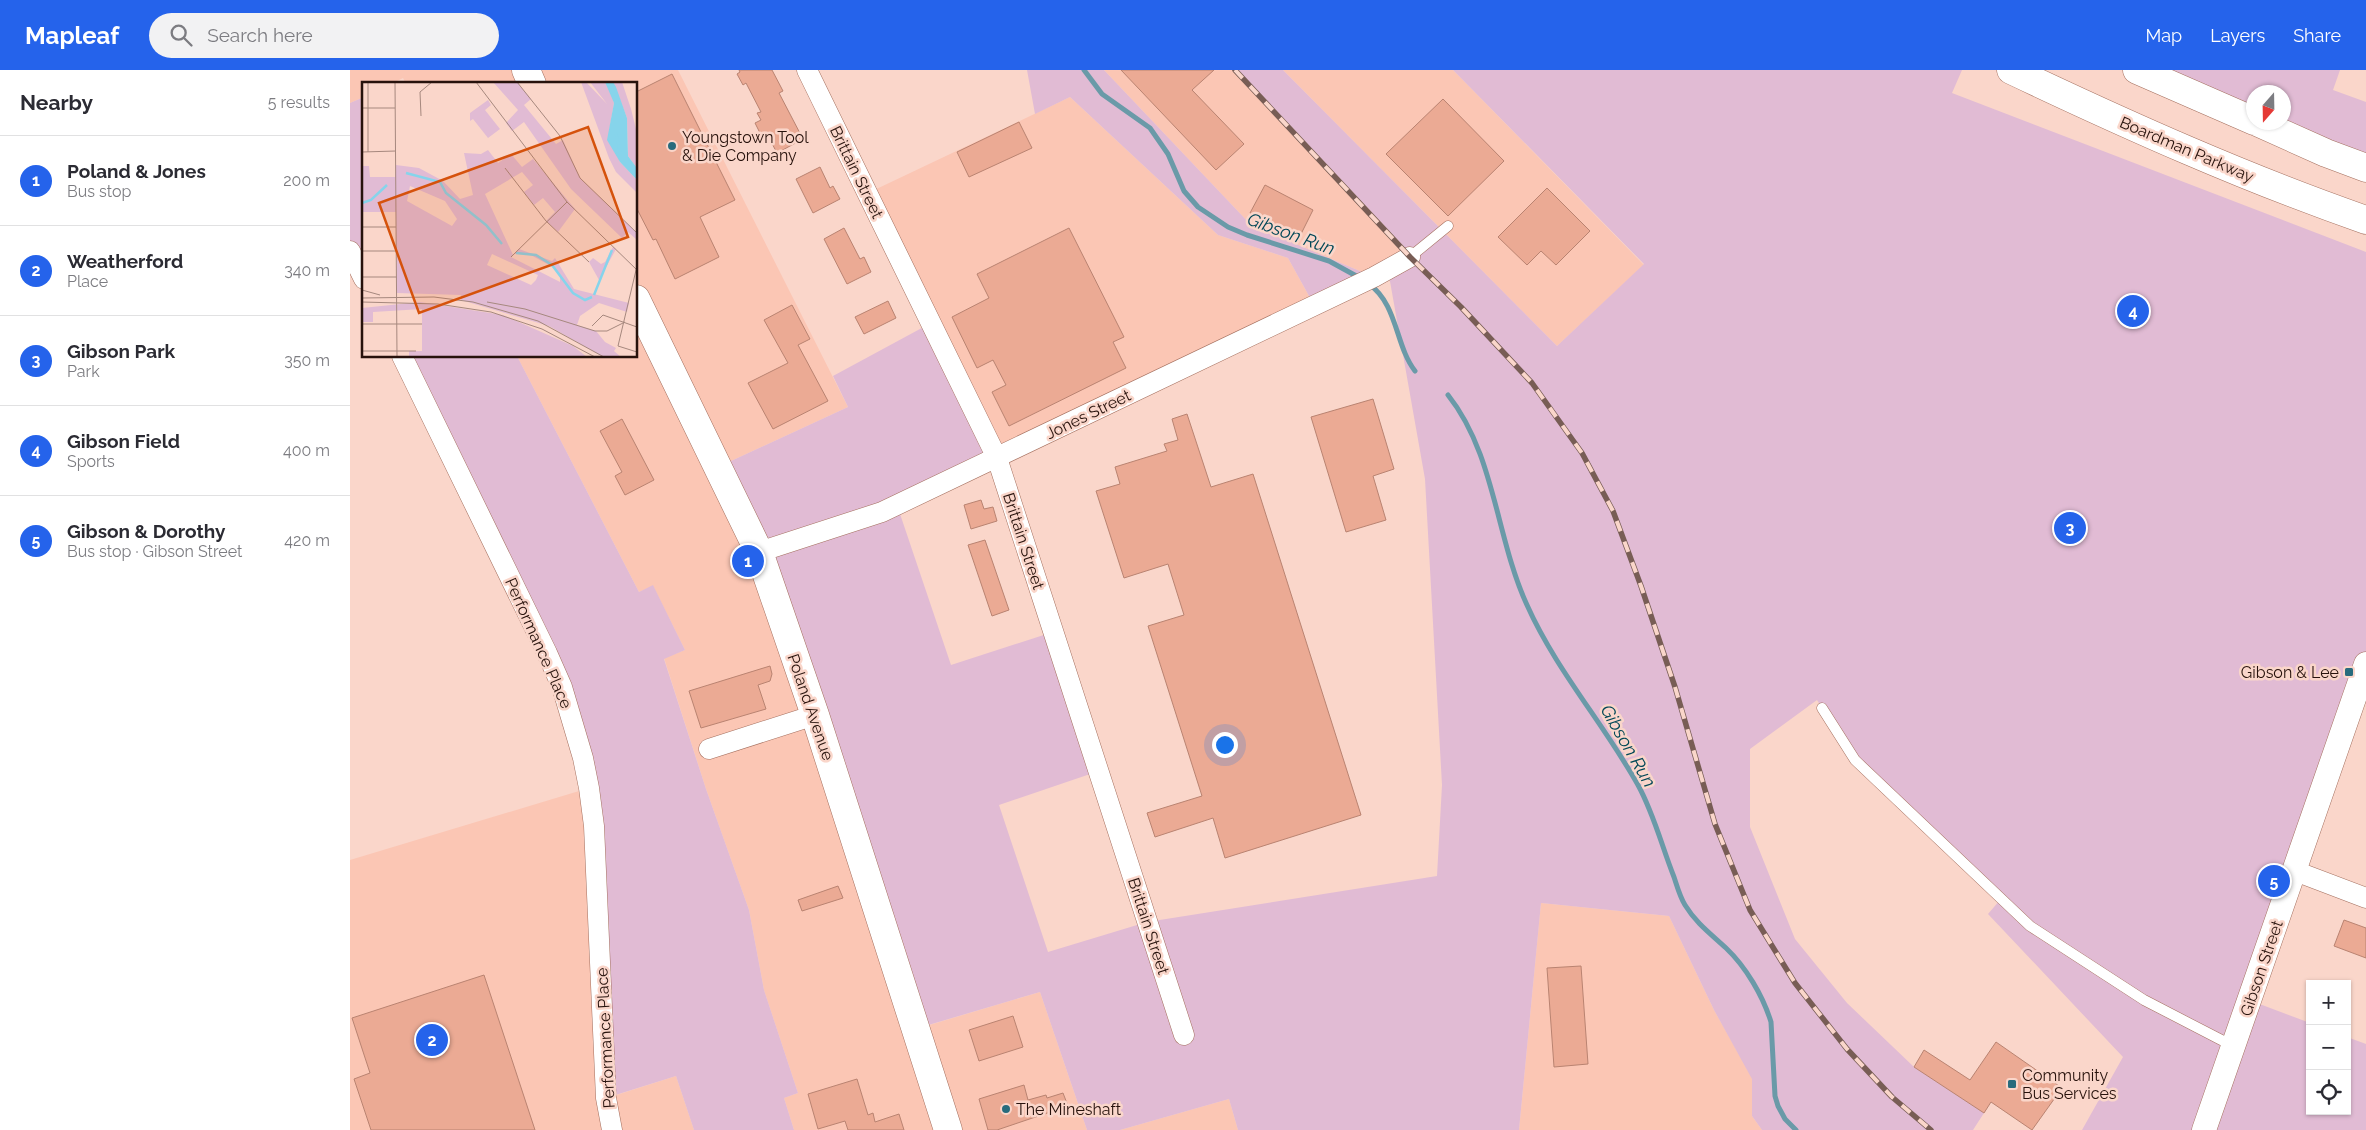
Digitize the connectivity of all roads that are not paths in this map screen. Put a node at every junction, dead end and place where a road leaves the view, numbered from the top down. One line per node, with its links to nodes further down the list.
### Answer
1 (526, 70): 5 (main road)
2 (807, 70): 16 (street, Brittain Street)
3 (2011, 70): 9 (main road, Boardman Parkway)
4 (2137, 70): 6 (main road)
5 (531, 82)
6 (2246, 118)
7 (2273, 130): 8 (main road)
8 (2366, 166)
9 (2366, 220)
10 (1448, 226): 12 (lane)
11 (350, 250): 13 (street)
12 (1410, 257): 16 (street, Jones Street)
13 (362, 275)
14 (638, 303): 17 (main road, Poland Avenue)
15 (403, 358): 26 (street, Performance Place)
16 (997, 458): 17 (street, Jones Street); 24 (street, Brittain Street)
17 (759, 552): 20 (main road, Poland Avenue)
18 (2366, 664): 22 (street, Gibson Street)
19 (1822, 708): 25 (lane)
20 (815, 715): 21 (street); 27 (main road, Poland Avenue)
21 (708, 749)
22 (2295, 871): 23 (street); 25 (street, Gibson Street)
23 (2366, 898)
24 (1184, 1035)
25 (2233, 1046): 28 (street, Gibson Street)
26 (612, 1130)
27 (948, 1130)
28 (2204, 1130)

